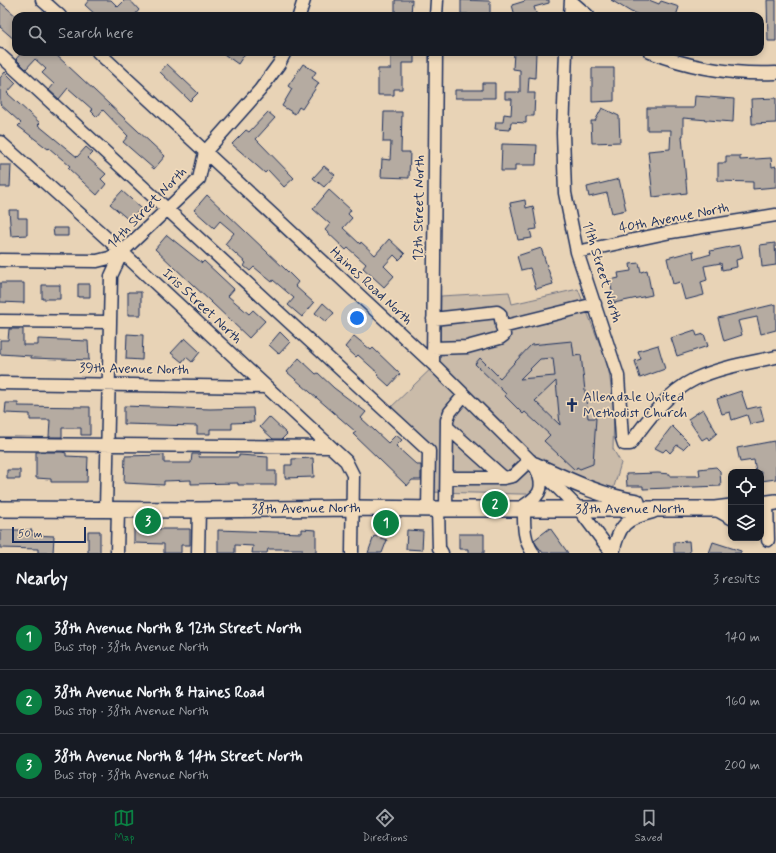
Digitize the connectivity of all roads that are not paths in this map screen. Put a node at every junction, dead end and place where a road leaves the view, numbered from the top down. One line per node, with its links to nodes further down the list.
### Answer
1 (42, 0): 5 (street)
2 (304, 0): 6 (street)
3 (437, 0): 7 (street)
4 (571, 1): 8 (street); 9 (street)
5 (56, 12)
6 (300, 12)
7 (436, 12)
8 (570, 12)
9 (583, 12)
10 (0, 54): 19 (street)
11 (102, 56): 18 (street, Haines Road North)
12 (283, 56): 18 (street, 14th Street North)
13 (436, 56): 25 (street, 12th Street North)
14 (566, 56): 22 (street, 11th Street North)
15 (661, 56): 16 (street)
16 (776, 73)
17 (0, 142): 21 (street, Iris Street North)
18 (205, 152): 19 (street, 14th Street North); 31 (street, Haines Road North)
19 (167, 209): 21 (street, 14th Street North); 49 (street)
20 (776, 215): 22 (street, 40th Avenue North)
21 (122, 252): 23 (street); 27 (street, 14th Street North); 34 (street, Iris Street North)
22 (577, 252): 24 (street, 11th Street North)
23 (0, 260)
24 (595, 304): 28 (street); 30 (street, 11th Street North)
25 (433, 319): 28 (street); 29 (street, 12th Street North)
26 (0, 321): 27 (street)
27 (110, 322): 33 (street, 14th Street North)
28 (502, 327): 29 (street)
29 (433, 348): 31 (street, 12th Street North)
30 (776, 357)
31 (433, 364): 35 (street, Haines Road North)
32 (0, 383): 33 (street, 39th Avenue North)
33 (109, 384): 34 (street, 39th Avenue North); 38 (street, 14th Street North)
34 (267, 387): 39 (street, Iris Street North)
35 (464, 395): 36 (street); 40 (street, Haines Road North)
36 (447, 427): 41 (street); 42 (street)
37 (0, 444): 38 (street)
38 (108, 445): 39 (street); 48 (street, 14th Street North)
39 (331, 447): 45 (street, Iris Street North)
40 (532, 463): 42 (street); 46 (street, Haines Road North); 50 (street); 51 (main road)
41 (447, 478): 42 (street); 49 (street)
42 (504, 478)
43 (768, 503): 55 (street)
44 (728, 507): 52 (main road, 38th Avenue North)
45 (353, 508): 49 (main road, 38th Avenue North); 53 (main road, 38th Avenue North); 58 (street)
46 (578, 508): 50 (main road, 38th Avenue North); 51 (main road, 38th Avenue North); 61 (street, Haines Road North)
47 (0, 509): 48 (main road, 38th Avenue North)
48 (112, 509): 53 (main road, 38th Avenue North); 56 (street, 14th Street North)
49 (437, 509): 50 (main road, 38th Avenue North); 59 (street)
50 (521, 509): 60 (street)
51 (665, 509): 52 (main road, 38th Avenue North); 61 (street)
52 (715, 509): 54 (street)
53 (199, 510): 57 (street)
54 (728, 516)
55 (768, 540)
56 (117, 553)
57 (198, 553)
58 (352, 553)
59 (442, 553)
60 (533, 553)
61 (612, 553)

